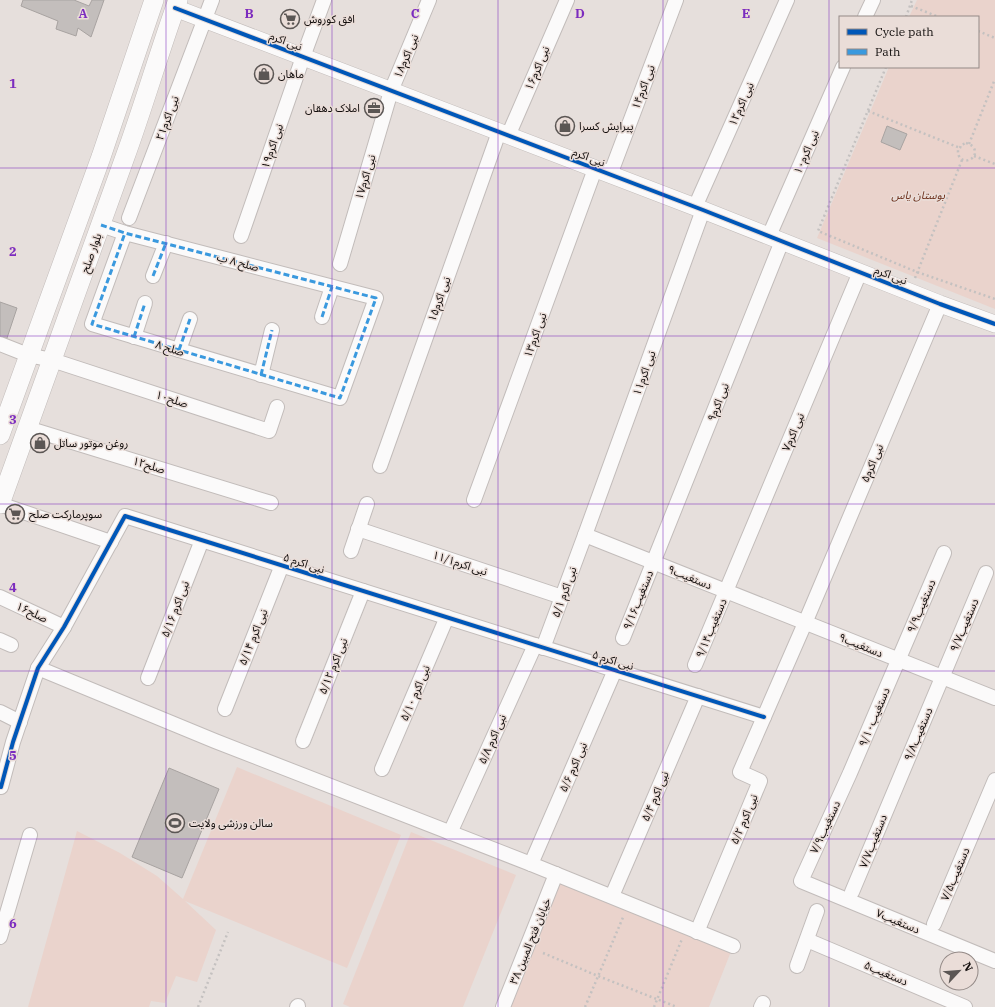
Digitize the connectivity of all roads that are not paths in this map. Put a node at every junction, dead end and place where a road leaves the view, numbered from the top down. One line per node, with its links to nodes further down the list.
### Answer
1 (154, 0): 37 (main road)
2 (212, 0): 11 (street, نبی اکرم۲۱)
3 (324, 0): 12 (street, نبی اکرم۱۹)
4 (429, 0): 14 (street, نبی اکرم۱۸)
5 (566, 0): 15 (street, نبی اکرم۱۶)
6 (676, 0): 16 (street, نبی اکرم۱۴)
7 (787, 0): 17 (street, نبی اکرم۱۲)
8 (873, 0): 10 (street)
9 (177, 4): 11 (street, نبی اکرم); 19 (main road, بلوار صلح)
10 (865, 16)
11 (205, 19): 12 (street, نبی اکرم); 18 (street, نبی اکرم۲۱)
12 (303, 57): 14 (street, نبی اکرم); 21 (street, نبی اکرم۱۹)
13 (843, 68): 22 (street, نبی اکرم۱۰)
14 (391, 90): 15 (street, نبی اکرم); 24 (street, نبی اکرم۱۷)
15 (504, 134): 16 (street, نبی اکرم); 44 (street, نبی اکرم۱۵)
16 (603, 172): 17 (street, نبی اکرم); 45 (street, نبی اکرم۱۳)
17 (699, 209): 22 (street, نبی اکرم); 50 (street, نبی اکرم۱۱)
18 (129, 218)
19 (101, 225): 20 (street, صلح ۸ ب); 38 (main road, بلوار صلح)
20 (125, 233): 23 (street, صلح ۸ ب); 34 (street, ۸ صلح)
21 (241, 236)
22 (776, 239): 25 (street, نبی اکرم); 55 (street, نبی اکرم۹)
23 (166, 243): 26 (street); 27 (street, صلح ۸ ب)
24 (340, 264)
25 (860, 272): 29 (street, نبی اکرم); 59 (street, نبی اکرم۷)
26 (154, 276)
27 (332, 287): 30 (street); 40 (street, صلح ۸ ب)
28 (145, 303): 34 (street)
29 (940, 304): 32 (street, نبی اکرم); 63 (street, نبی اکرم۵)
30 (322, 317)
31 (190, 319): 36 (street)
32 (995, 324)
33 (272, 330): 39 (street)
34 (134, 337): 36 (street, ۸ صلح)
35 (0, 344): 37 (street)
36 (179, 350): 39 (street, ۸ صلح)
37 (28, 355): 38 (street); 43 (main road)
38 (52, 360): 41 (street, صلح۱۰); 42 (main road, بلوار صلح)
39 (261, 375): 40 (street, ۸ صلح)
40 (340, 398)
41 (277, 408)
42 (27, 428): 46 (street, صلح۱۲); 47 (main road, بلوار صلح)
43 (0, 435)
44 (380, 466)
45 (474, 500)
46 (271, 503)
47 (0, 504): 52 (street)
48 (367, 504): 49 (street)
49 (358, 529): 53 (street); 61 (street, نبی اکرم۱۱/۱)
50 (585, 535): 55 (street); 61 (street, نبی اکرم ۵/۱)
51 (202, 540): 52 (street, نبی اکرم ۵); 56 (street, نبی اکرم ۵); 72 (street, نبی اکرم ۵/۱۶)
52 (111, 542): 64 (street, نبی اکرم ۵)
53 (351, 551)
54 (944, 553): 67 (street, دستغیب۹/۹)
55 (653, 563): 59 (street, ۹دستغیب); 65 (street, دستغیب۹/۱۶)
56 (282, 565): 58 (street, نبی اکرم ۵); 75 (street, نبی اکرم ۵/۱۴)
57 (986, 573): 71 (street, دستغیب۹/۷)
58 (363, 591): 62 (street, نبی اکرم ۵); 79 (street, نبی اکرم ۵/۱۲)
59 (726, 592): 63 (street, دستغیب۹); 68 (street, دستغیب۹/۱۴)
60 (0, 597): 64 (street, صلح۱۶)
61 (562, 597): 66 (street, نبی اکرم ۵/۱)
62 (447, 617): 66 (street, نبی اکرم ۵); 80 (street, نبی اکرم ۵/۱۰)
63 (805, 623): 67 (street, دستغیب۹); 77 (street)
64 (64, 627): 69 (street, نبی اکرم ۵)
65 (623, 638)
66 (539, 646): 70 (street, نبی اکرم ۵); 85 (street, نبی اکرم ۵/۸)
67 (898, 660): 71 (street, دستغیب۹); 81 (street, دستغیب۹/۱۰)
68 (695, 665)
69 (38, 668): 78 (street, نبی اکرم ۵); 85 (street)
70 (615, 670): 73 (street, نبی اکرم ۵); 87 (street, نبی اکرم ۵/۶)
71 (942, 677): 74 (street, دستغیب۹); 84 (street, دستغیب۹/۸)
72 (148, 678)
73 (698, 696): 77 (street, نبی اکرم ۵); 91 (street, نبی اکرم ۵/۴)
74 (995, 698)
75 (225, 709)
76 (0, 712): 78 (street)
77 (764, 717): 94 (street, نبی اکرم ۵/۲)
78 (20, 722): 83 (street, نبی اکرم ۵)
79 (304, 741)
80 (382, 769)
81 (850, 773): 89 (street, دستغیب۷/۹)
82 (995, 780): 93 (street, دستغیب۷/۵)
83 (1, 787)
84 (894, 791): 90 (street, دستغیب۷/۷)
85 (450, 833): 87 (street)
86 (30, 835): 95 (street)
87 (531, 864): 88 (street)
88 (556, 874): 91 (street); 100 (street, خیابان فتح المبین ۳۸)
89 (801, 881): 98 (street, دستغیب۷)
90 (852, 892)
91 (612, 896): 94 (street)
92 (817, 911): 96 (street)
93 (934, 924)
94 (692, 930): 97 (street)
95 (0, 937)
96 (806, 940): 99 (street); 101 (street, دستغیب۵)
97 (733, 946)
98 (995, 961)
99 (797, 966)
100 (504, 1007)
101 (965, 1007)

